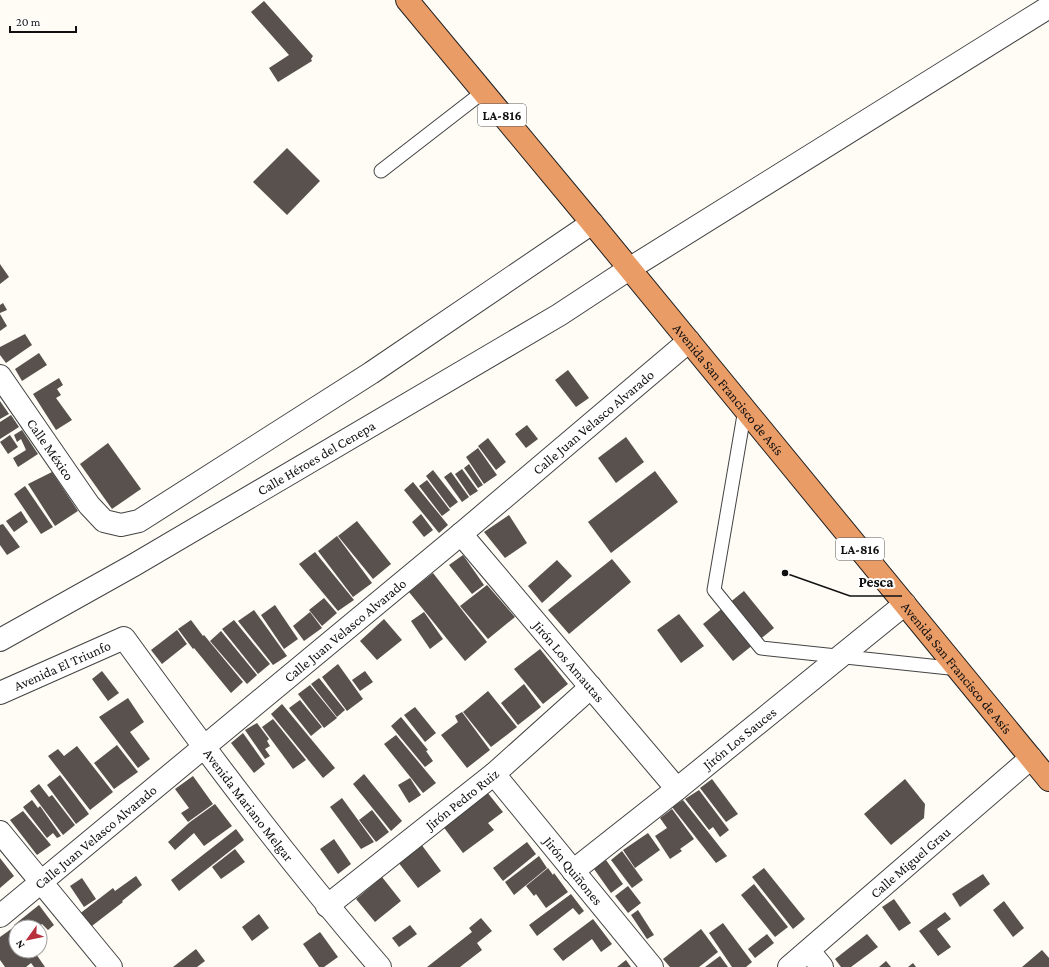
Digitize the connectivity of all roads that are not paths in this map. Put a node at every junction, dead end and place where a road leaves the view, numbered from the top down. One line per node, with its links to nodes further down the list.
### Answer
1 (407, 0): 3 (highway, Avenida San Francisco de Asís / LA-816)
2 (1049, 7): 6 (street, Calle Héroes del Cenepa)
3 (483, 92): 4 (lane); 5 (highway, Avenida San Francisco de Asís / LA-816)
4 (381, 171)
5 (595, 227): 6 (highway, Avenida San Francisco de Asís / LA-816); 8 (street, Calle México)
6 (626, 266): 7 (highway, Avenida San Francisco de Asís / LA-816); 13 (street, Calle Héroes del Cenepa)
7 (689, 341): 9 (highway, Avenida San Francisco de Asís / LA-816); 10 (street, Calle Juan Velasco Alvarado)
8 (2, 383)
9 (745, 410): 11 (highway, Avenida San Francisco de Asís / LA-816); 14 (lane)
10 (461, 534): 16 (street, Jirón Los Amautas); 18 (street, Calle Juan Velasco Alvarado)
11 (904, 604): 14 (street, Jirón Los Sauces); 15 (highway, Avenida San Francisco de Asís / LA-816)
12 (124, 638): 17 (street, Avenida El Triunfo); 18 (street, Avenida Mariano Melgar)
13 (0, 640)
14 (840, 656): 15 (lane); 22 (street, Jirón Los Sauces)
15 (958, 669): 19 (highway, Avenida San Francisco de Asís / LA-816)
16 (591, 687): 20 (street, Jirón Pedro Ruiz); 22 (street, Jirón Los Amautas)
17 (0, 693)
18 (204, 748): 25 (street, Calle Juan Velasco Alvarado); 26 (street, Avenida Mariano Melgar)
19 (1031, 758): 21 (highway, Avenida San Francisco de Asís / LA-816); 28 (street, Calle Miguel Grau)
20 (494, 774): 24 (street, Jirón Quiñones); 26 (street, Jirón Pedro Ruiz)
21 (1049, 780)
22 (677, 789): 24 (street, Jirón Los Sauces)
23 (0, 832): 25 (street)
24 (573, 871): 31 (street, Jirón Quiñones)
25 (41, 882): 27 (street, Calle Juan Velasco Alvarado); 29 (street)
26 (327, 906): 30 (street, Avenida Mariano Melgar)
27 (0, 916)
28 (815, 959): 32 (street, Calle Miguel Grau)
29 (111, 967)
30 (380, 967)
31 (652, 967)
32 (789, 967)

